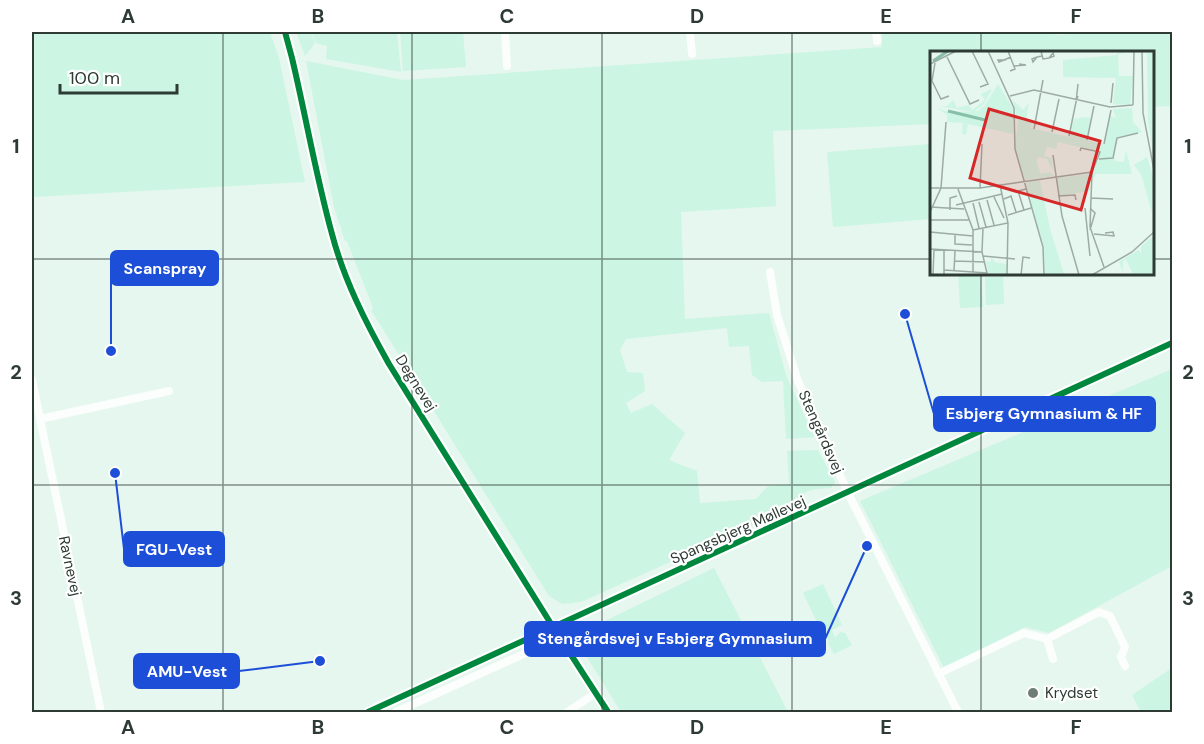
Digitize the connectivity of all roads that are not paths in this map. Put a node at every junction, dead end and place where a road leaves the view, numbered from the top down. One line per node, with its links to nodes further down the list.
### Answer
1 (285, 32): 14 (street, Degnevej)
2 (505, 32): 7 (street)
3 (690, 32): 6 (street)
4 (876, 32): 5 (street)
5 (877, 41)
6 (692, 54)
7 (507, 66)
8 (770, 272): 13 (street, Stengårdsvej)
9 (1173, 343): 13 (street, Spangsbjerg Møllevej)
10 (32, 380): 12 (street, Ravnevej)
11 (169, 391): 12 (street)
12 (40, 419): 22 (street, Ravnevej)
13 (848, 493): 14 (street, Spangsbjerg Møllevej); 19 (street, Stengårdsvej)
14 (553, 627): 16 (street, Spangsbjerg Møllevej); 20 (street, Degnevej)
15 (1047, 639): 17 (street); 18 (street); 19 (street)
16 (523, 641): 21 (street, Spangsbjerg Møllevej); 23 (street)
17 (1053, 659)
18 (1125, 666)
19 (938, 674): 26 (street, Stengårdsvej)
20 (596, 693): 24 (street); 25 (street, Degnevej)
21 (376, 711)
22 (101, 712)
23 (396, 712)
24 (567, 712)
25 (608, 712)
26 (958, 712)

